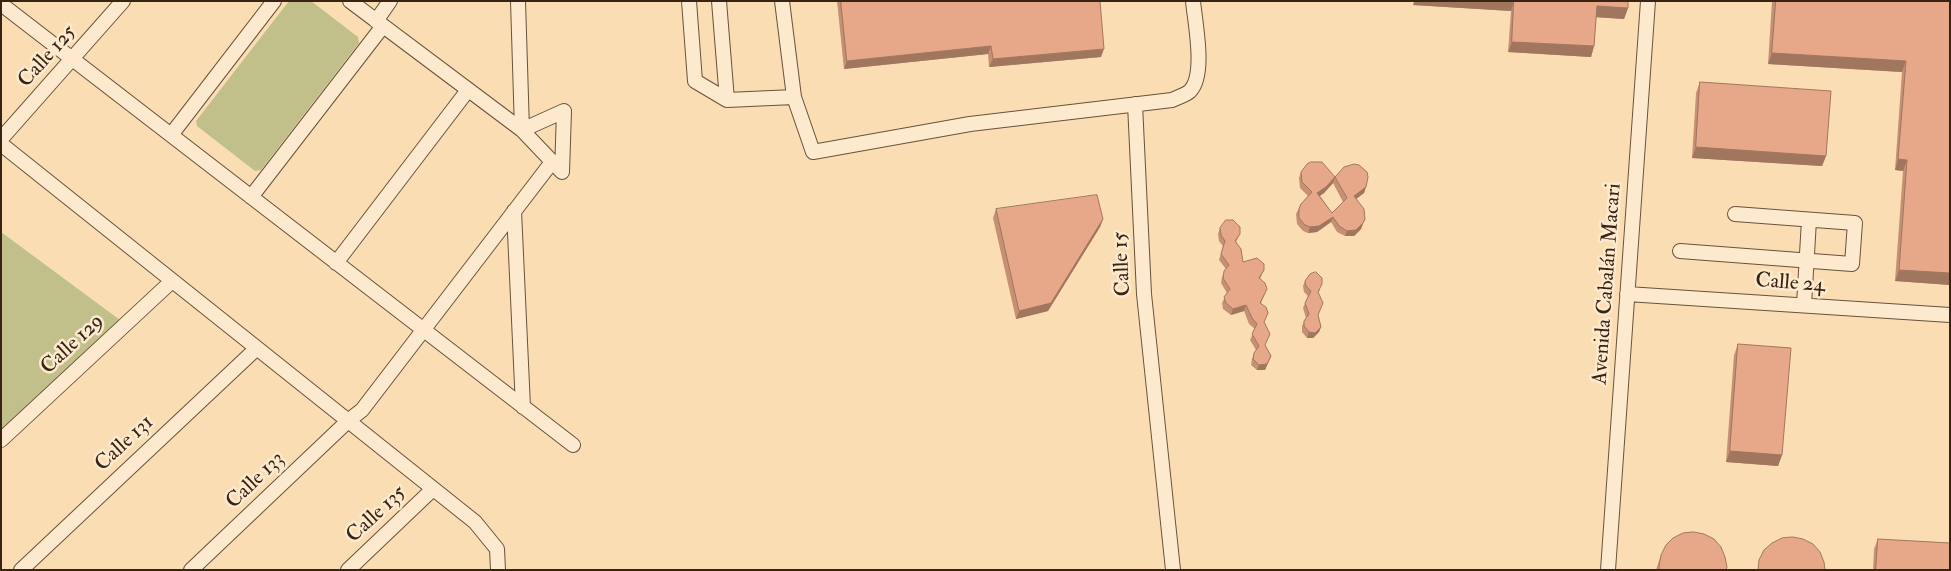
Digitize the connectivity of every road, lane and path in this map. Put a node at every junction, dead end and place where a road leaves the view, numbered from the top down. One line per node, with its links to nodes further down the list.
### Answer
1 (123, 1): 13 (street, Calle 125)
2 (274, 1): 19 (street)
3 (350, 1): 12 (street)
4 (390, 1): 12 (street)
5 (518, 1): 18 (street)
6 (688, 1): 16 (street)
7 (718, 1): 16 (street)
8 (782, 1): 15 (street)
9 (1193, 1): 17 (street)
10 (1648, 1): 31 (street, Avenida Cabalán Macari)
11 (1, 4): 13 (street)
12 (379, 23): 14 (street); 23 (street)
13 (73, 60): 19 (street); 20 (street, Calle 125)
14 (468, 90): 18 (street); 29 (street)
15 (794, 97): 16 (street); 17 (street)
16 (727, 100)
17 (1135, 104): 45 (street, Calle 15)
18 (522, 130): 22 (street); 22 (street)
19 (171, 135): 23 (street)
20 (1, 139)
21 (1, 144): 30 (street)
22 (552, 162): 24 (street, Calle 133)
23 (251, 197): 29 (street)
24 (514, 211): 34 (street, Calle 133); 36 (street)
25 (1735, 214): 26 (street)
26 (1809, 220): 28 (street); 28 (street)
27 (1680, 251): 28 (street)
28 (1806, 260): 32 (street)
29 (336, 263): 34 (street)
30 (172, 280): 35 (street); 38 (street, Calle 129)
31 (1628, 294): 32 (street, Calle 24); 46 (street, Avenida Cabalán Macari)
32 (1804, 305): 33 (street, Calle 24)
33 (1950, 315)
34 (422, 329): 36 (street); 37 (street, Calle 133)
35 (257, 348): 37 (street); 41 (street, Calle 131)
36 (523, 407): 39 (street)
37 (348, 421): 40 (street); 42 (street, Calle 133)
38 (1, 440)
39 (573, 445)
40 (433, 489): 43 (street, Calle 135); 44 (street)
41 (21, 570)
42 (191, 570)
43 (348, 570)
44 (498, 570)
45 (1173, 570)
46 (1608, 570)

